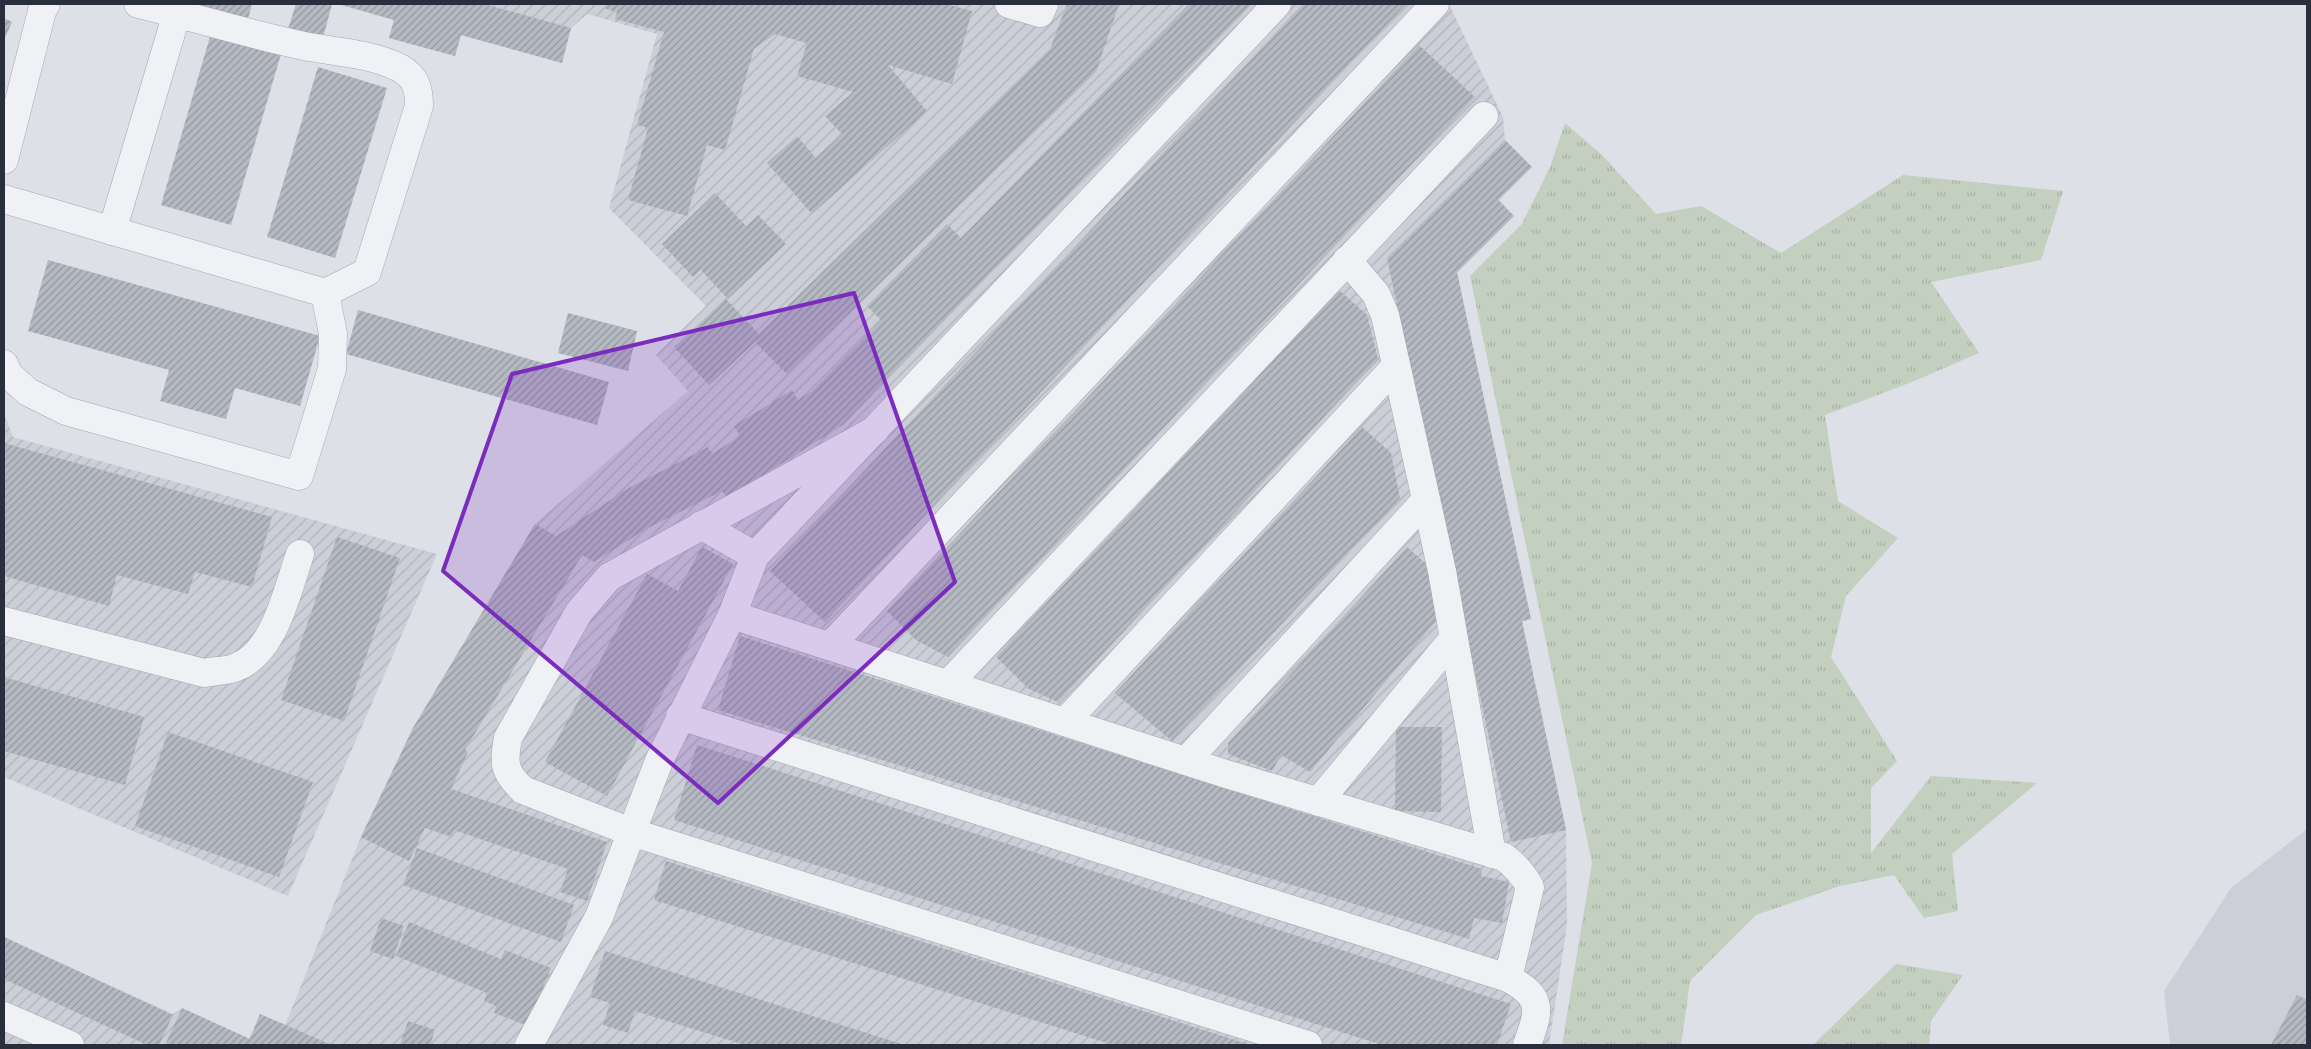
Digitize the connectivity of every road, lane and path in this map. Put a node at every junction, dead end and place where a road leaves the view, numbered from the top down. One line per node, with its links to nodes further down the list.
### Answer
1 (46, 4): 9 (lane)
2 (138, 4): 7 (lane)
3 (1009, 4): 4 (lane)
4 (1044, 4)
5 (1277, 4): 16 (lane)
6 (1435, 4): 24 (lane)
7 (177, 13): 11 (lane); 13 (lane)
8 (1484, 116): 12 (lane)
9 (4, 160)
10 (4, 199): 11 (lane)
11 (112, 231): 13 (lane)
12 (1347, 260): 15 (lane); 25 (lane)
13 (325, 293): 14 (lane)
14 (4, 364)
15 (1396, 366): 17 (lane); 27 (lane)
16 (874, 430): 18 (lane); 20 (lane)
17 (1426, 500): 23 (lane); 28 (lane)
18 (701, 524): 20 (lane); 30 (lane)
19 (300, 554): 22 (lane)
20 (755, 556): 21 (lane)
21 (732, 614): 24 (lane); 26 (lane)
22 (4, 621)
23 (1454, 639): 29 (lane); 31 (lane)
24 (830, 646): 25 (lane)
25 (948, 684): 27 (lane)
26 (680, 716): 30 (lane); 32 (lane)
27 (1064, 722): 28 (lane)
28 (1186, 761): 29 (lane)
29 (1318, 802): 31 (lane)
30 (631, 832): 35 (lane); 36 (lane)
31 (1492, 854): 32 (lane)
32 (1508, 978): 37 (lane)
33 (4, 1016): 34 (lane)
34 (67, 1045)
35 (529, 1045)
36 (1308, 1045)
37 (1527, 1045)

